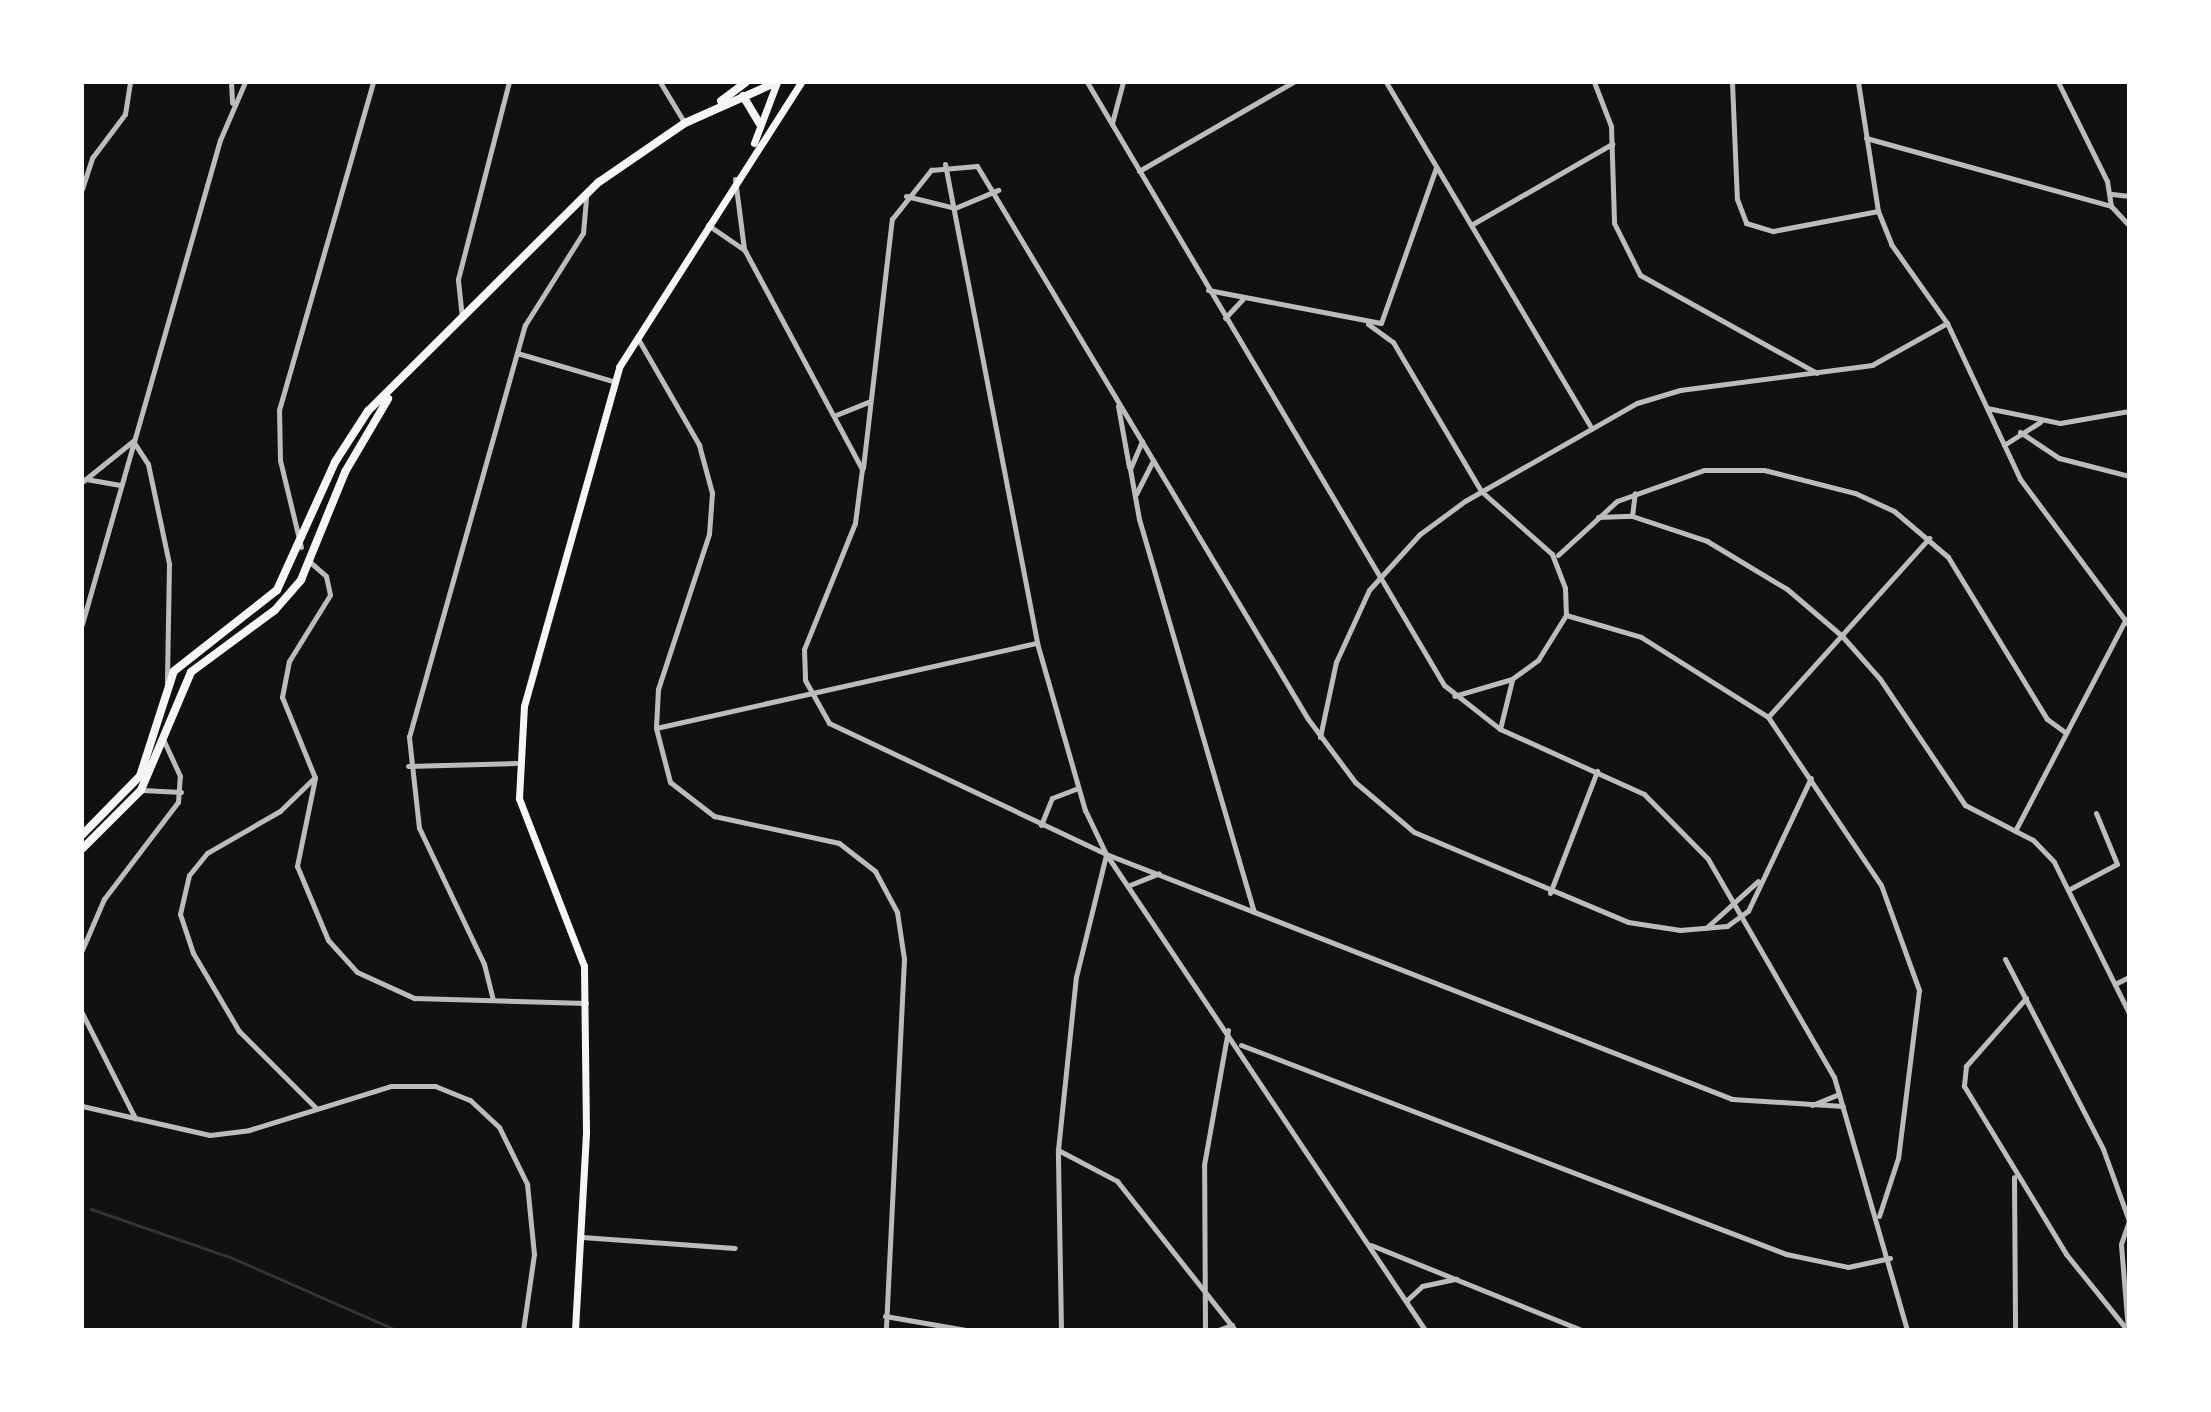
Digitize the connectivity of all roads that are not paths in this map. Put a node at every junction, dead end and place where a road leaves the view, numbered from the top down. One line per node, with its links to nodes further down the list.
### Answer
1 (130, 82): 31 (street)
2 (231, 82): 19 (street)
3 (245, 82): 19 (street)
4 (373, 82): 80 (street)
5 (509, 82): 48 (street)
6 (660, 82): 21 (street)
7 (746, 82): 20 (main road)
8 (777, 82): 18 (main road); 23 (main road)
9 (801, 82): 26 (main road)
10 (1087, 82): 22 (street)
11 (1123, 82): 22 (street)
12 (1293, 82): 29 (street)
13 (1386, 82): 28 (street)
14 (1594, 82): 25 (street)
15 (1732, 82): 39 (street)
16 (1858, 82): 24 (street)
17 (2058, 82): 34 (street)
18 (743, 96): 20 (main road); 23 (main road)
19 (232, 104): 65 (street)
20 (713, 108): 21 (main road)
21 (685, 123): 33 (main road)
22 (1112, 123): 29 (street)
23 (760, 124): 26 (main road)
24 (1866, 138): 37 (street); 39 (street)
25 (1613, 144): 41 (street); 54 (street)
26 (752, 149): 30 (main road)
27 (945, 164): 32 (street); 35 (street); 38 (street)
28 (1436, 167): 41 (street); 46 (street)
29 (1139, 171): 44 (street)
30 (735, 179): 40 (main road); 43 (street)
31 (82, 189)
32 (998, 190): 38 (street); 58 (street)
33 (585, 194): 48 (main road); 53 (street)
34 (2112, 194): 36 (street); 37 (street)
35 (906, 196): 38 (street); 57 (street)
36 (2129, 196)
37 (2111, 206): 42 (street)
38 (955, 208): 88 (street)
39 (1878, 211): 49 (street)
40 (707, 225): 43 (street); 52 (main road)
41 (1471, 225): 63 (street)
42 (2129, 225)
43 (744, 249): 61 (street)
44 (1208, 290): 45 (street); 47 (street)
45 (1244, 299): 47 (street); 50 (street)
46 (1385, 316): 50 (street); 51 (street)
47 (1225, 318): 83 (street)
48 (463, 319): 56 (main road)
49 (1947, 323): 54 (street); 59 (street)
50 (1368, 324): 51 (street)
51 (1386, 332): 74 (street)
52 (637, 337): 55 (main road); 94 (street)
53 (517, 353): 55 (street); 100 (street)
54 (1819, 374): 63 (street)
55 (613, 381): 99 (main road)
56 (389, 397): 80 (main road); 82 (main road)
57 (870, 401): 61 (street); 69 (street)
58 (1117, 401): 66 (street); 70 (street)
59 (1986, 407): 62 (street); 67 (street)
60 (2129, 411): 62 (street)
61 (836, 415): 69 (street)
62 (2041, 421): 64 (street)
63 (1590, 426): 74 (street)
64 (2020, 432): 67 (street); 71 (street)
65 (133, 441): 72 (street); 73 (street); 90 (street)
66 (1142, 441): 68 (street); 70 (street)
67 (2004, 445): 85 (street)
68 (1153, 460): 76 (street); 97 (street)
69 (862, 469): 92 (street)
70 (1130, 469): 76 (street)
71 (2129, 476)
72 (84, 481): 73 (street)
73 (121, 485): 86 (street)
74 (1481, 491): 81 (street); 83 (street)
75 (1636, 492): 77 (street); 78 (street); 79 (street)
76 (1136, 495): 119 (street)
77 (1632, 516): 78 (street); 87 (street)
78 (1598, 517): 81 (street)
79 (1929, 538): 87 (street); 96 (street)
80 (301, 547): 90 (main road)
81 (1555, 557): 84 (street)
82 (310, 562): 98 (main road); 102 (street)
83 (1377, 579): 91 (street); 97 (street)
84 (1566, 615): 89 (street); 93 (street)
85 (2127, 622): 96 (street)
86 (82, 624)
87 (1842, 636): 93 (street); 109 (street)
88 (1037, 643): 92 (street); 104 (street)
89 (1512, 679): 91 (street); 95 (street)
90 (167, 683): 110 (main road)
91 (1453, 696): 95 (street)
92 (811, 697): 94 (street); 108 (street)
93 (1768, 717): 103 (street)
94 (656, 728): 150 (street)
95 (1500, 729): 101 (street)
96 (2065, 732): 109 (street)
97 (1320, 737): 117 (street)
98 (163, 739): 105 (main road); 106 (street)
99 (516, 763): 100 (street); 128 (main road)
100 (408, 766): 127 (street)
101 (1597, 771): 117 (street); 118 (street)
102 (315, 778): 127 (street); 137 (street)
103 (1811, 778): 114 (street); 141 (street)
104 (1078, 788): 108 (street); 112 (street)
105 (141, 790): 106 (street); 111 (main road)
106 (181, 792): 122 (street)
107 (2096, 813): 116 (street)
108 (1041, 825): 112 (street)
109 (2015, 831): 116 (street)
110 (82, 835)
111 (82, 849)
112 (1106, 854): 113 (street); 115 (street); 139 (street)
113 (1160, 873): 115 (street); 119 (street)
114 (1758, 881): 118 (street); 120 (street)
115 (1130, 885): 131 (street)
116 (2068, 890): 125 (street)
117 (1550, 893): 121 (street)
118 (1732, 901): 120 (street); 121 (street)
119 (1254, 911): 135 (street)
120 (1743, 919): 121 (street); 133 (street)
121 (1705, 928)
122 (82, 950)
123 (2005, 959): 126 (street)
124 (2129, 977): 125 (street)
125 (2115, 984): 130 (street)
126 (2026, 998): 140 (street); 142 (street)
127 (493, 1000): 128 (street)
128 (586, 1003): 143 (main road)
129 (82, 1013): 138 (street)
130 (2129, 1013)
131 (1228, 1029): 132 (street); 148 (street)
132 (1238, 1045): 144 (street); 146 (street)
133 (1839, 1094): 135 (street); 136 (street)
134 (82, 1106): 138 (street)
135 (1807, 1106): 136 (street)
136 (1843, 1106): 141 (street)
137 (317, 1109): 138 (street); 153 (street)
138 (135, 1119)
139 (1058, 1150): 148 (street); 157 (street)
140 (2014, 1176): 152 (street); 163 (street)
141 (1878, 1217): 146 (street)
142 (2129, 1221): 152 (street)
143 (582, 1237): 145 (street); 154 (main road)
144 (1370, 1245): 147 (street); 149 (street)
145 (735, 1248)
146 (1890, 1258): 162 (street)
147 (1457, 1279): 149 (street); 161 (street)
148 (1204, 1284): 151 (street); 158 (street)
149 (1406, 1301): 160 (street)
150 (885, 1316): 155 (street); 156 (street)
151 (1234, 1328): 159 (street)
152 (2126, 1328)
153 (523, 1330)
154 (576, 1330)
155 (886, 1330)
156 (966, 1330)
157 (1061, 1330)
158 (1205, 1330)
159 (1218, 1330)
160 (1425, 1330)
161 (1581, 1330)
162 (1907, 1330)
163 (2015, 1330)

